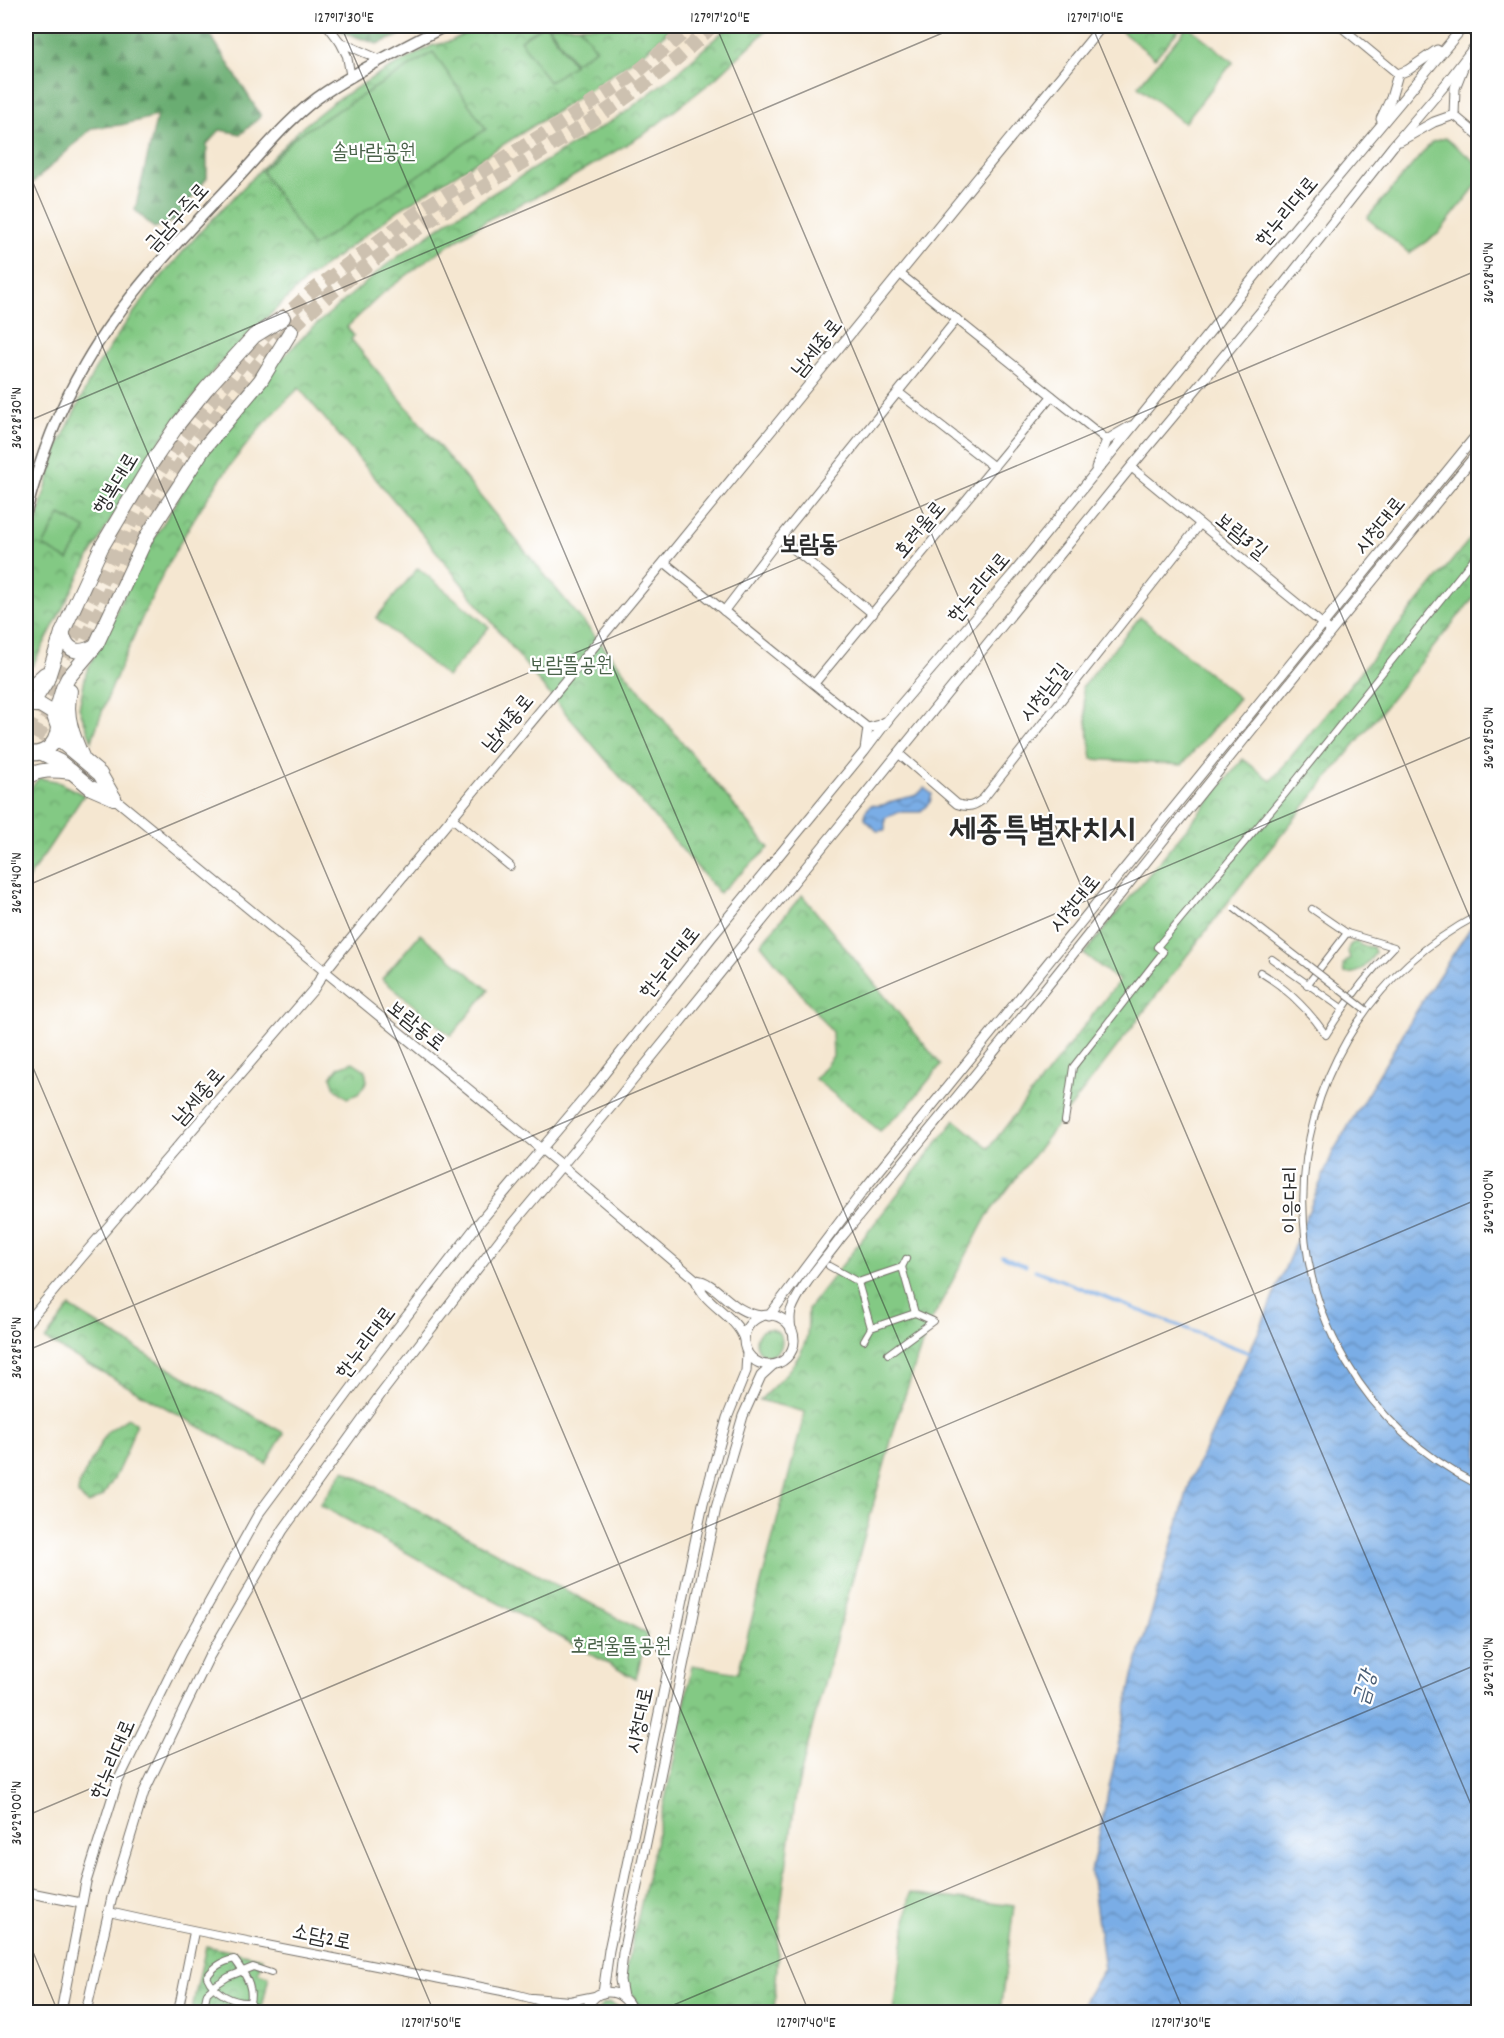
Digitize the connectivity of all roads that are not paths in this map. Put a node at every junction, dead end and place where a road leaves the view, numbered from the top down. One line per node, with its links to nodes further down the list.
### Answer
1 (328, 26): 7 (street)
2 (445, 26): 10 (main road, 금남구즉로)
3 (1102, 26): 17 (street, 남세종로)
4 (1340, 26): 11 (street)
5 (1464, 26): 6 (street, 한누리대로)
6 (1453, 38): 11 (street); 14 (street, 한누리대로)
7 (340, 42): 10 (street); 12 (street)
8 (1479, 42): 9 (street, 한누리대로)
9 (1468, 54): 13 (street); 16 (street, 한누리대로)
10 (381, 60): 12 (main road, 금남구즉로)
11 (1398, 74): 14 (street)
12 (351, 78): 30 (main road, 금남구즉로)
13 (1455, 115): 15 (street); 16 (street)
14 (1377, 129): 23 (street, 한누리대로)
15 (1479, 135)
16 (1393, 146): 28 (street, 한누리대로)
17 (899, 273): 19 (street); 34 (street, 남세종로)
18 (283, 318): 39 (highway, 행복대로)
19 (957, 320): 21 (street); 22 (street)
20 (291, 331): 40 (highway)
21 (899, 393): 27 (street); 32 (street)
22 (1052, 396): 25 (street); 27 (street, 호려울로)
23 (1138, 421): 25 (street); 29 (street, 한누리대로)
24 (1479, 433): 37 (street, 시청대로)
25 (1107, 440): 29 (street)
26 (1479, 452): 38 (street, 시청대로)
27 (993, 467): 36 (street, 호려울로)
28 (1131, 467): 31 (street, 보람3길); 51 (street, 한누리대로)
29 (1092, 478): 45 (street, 한누리대로)
30 (26, 512)
31 (1200, 524): 37 (street, 보람3길); 51 (street, 시청남길)
32 (780, 538): 35 (street); 36 (street)
33 (1479, 553): 71 (street)
34 (663, 562): 35 (street); 57 (street, 남세종로)
35 (724, 611): 43 (street)
36 (873, 614): 43 (street, 호려울로)
37 (1322, 624): 38 (street, 보람3길); 80 (street, 시청대로)
38 (1331, 631): 83 (street, 시청대로)
39 (62, 633): 40 (highway); 41 (highway, 행복대로)
40 (96, 645): 46 (highway); 52 (highway)
41 (53, 662): 42 (highway); 44 (highway, 행복대로)
42 (26, 684)
43 (814, 684): 47 (street)
44 (28, 702): 46 (highway)
45 (891, 716): 47 (street); 48 (street, 한누리대로)
46 (57, 724): 50 (highway); 52 (highway)
47 (868, 728): 48 (street)
48 (864, 752): 72 (street, 한누리대로)
49 (26, 753): 50 (highway)
50 (42, 753): 53 (highway); 54 (highway)
51 (898, 753): 73 (street, 한누리대로)
52 (83, 761): 56 (highway)
53 (26, 768)
54 (73, 772): 55 (highway); 56 (highway)
55 (26, 778)
56 (114, 798): 65 (street, 보람동로)
57 (451, 817): 58 (street); 65 (street, 남세종로)
58 (510, 866)
59 (1234, 908): 70 (street, bridge)
60 (1312, 909): 62 (street)
61 (1479, 915): 70 (street, 이응다리)
62 (1347, 933): 68 (street); 69 (street)
63 (1272, 959): 64 (street)
64 (1286, 970): 67 (street); 68 (street)
65 (325, 971): 72 (street, 보람동로); 81 (street, 남세종로)
66 (1260, 972): 67 (street)
67 (1277, 982): 69 (street)
68 (1307, 985): 69 (street)
69 (1343, 1009)
70 (1366, 1010): 89 (street, 이응다리)
71 (1065, 1121)
72 (541, 1150): 73 (street, 보람동로); 91 (street, 한누리대로)
73 (562, 1166): 77 (street, 보람동로); 92 (street, 한누리대로)
74 (906, 1258): 76 (street)
75 (829, 1266): 78 (street)
76 (902, 1267): 78 (street); 79 (street)
77 (696, 1280): 80 (street); 84 (street)
78 (858, 1281): 82 (street)
79 (915, 1313): 82 (street); 87 (street)
80 (765, 1316): 83 (street); 84 (street)
81 (26, 1324)
82 (871, 1328): 85 (street)
83 (791, 1330): 88 (street)
84 (744, 1339): 86 (street)
85 (864, 1340)
86 (747, 1353): 88 (street); 97 (street, 시청대로)
87 (888, 1354)
88 (773, 1365): 98 (street, 시청대로)
89 (1479, 1485)
90 (26, 1892): 91 (street)
91 (81, 1903): 102 (street, 한누리대로)
92 (109, 1912): 93 (street, 소담2로); 103 (street, 한누리대로)
93 (195, 1932): 99 (street, 소담2로); 104 (street)
94 (242, 1970): 95 (street); 96 (street); 96 (street); 100 (street)
95 (271, 1973)
96 (214, 1989): 100 (street); 101 (street)
97 (599, 1994): 98 (street); 99 (street); 107 (street, 시청대로)
98 (623, 1997): 108 (street)
99 (528, 1998): 106 (street)
100 (250, 2002): 105 (street)
101 (203, 2011)
102 (61, 2013)
103 (86, 2013)
104 (178, 2013)
105 (257, 2013)
106 (571, 2013)
107 (586, 2013)
108 (632, 2013)

